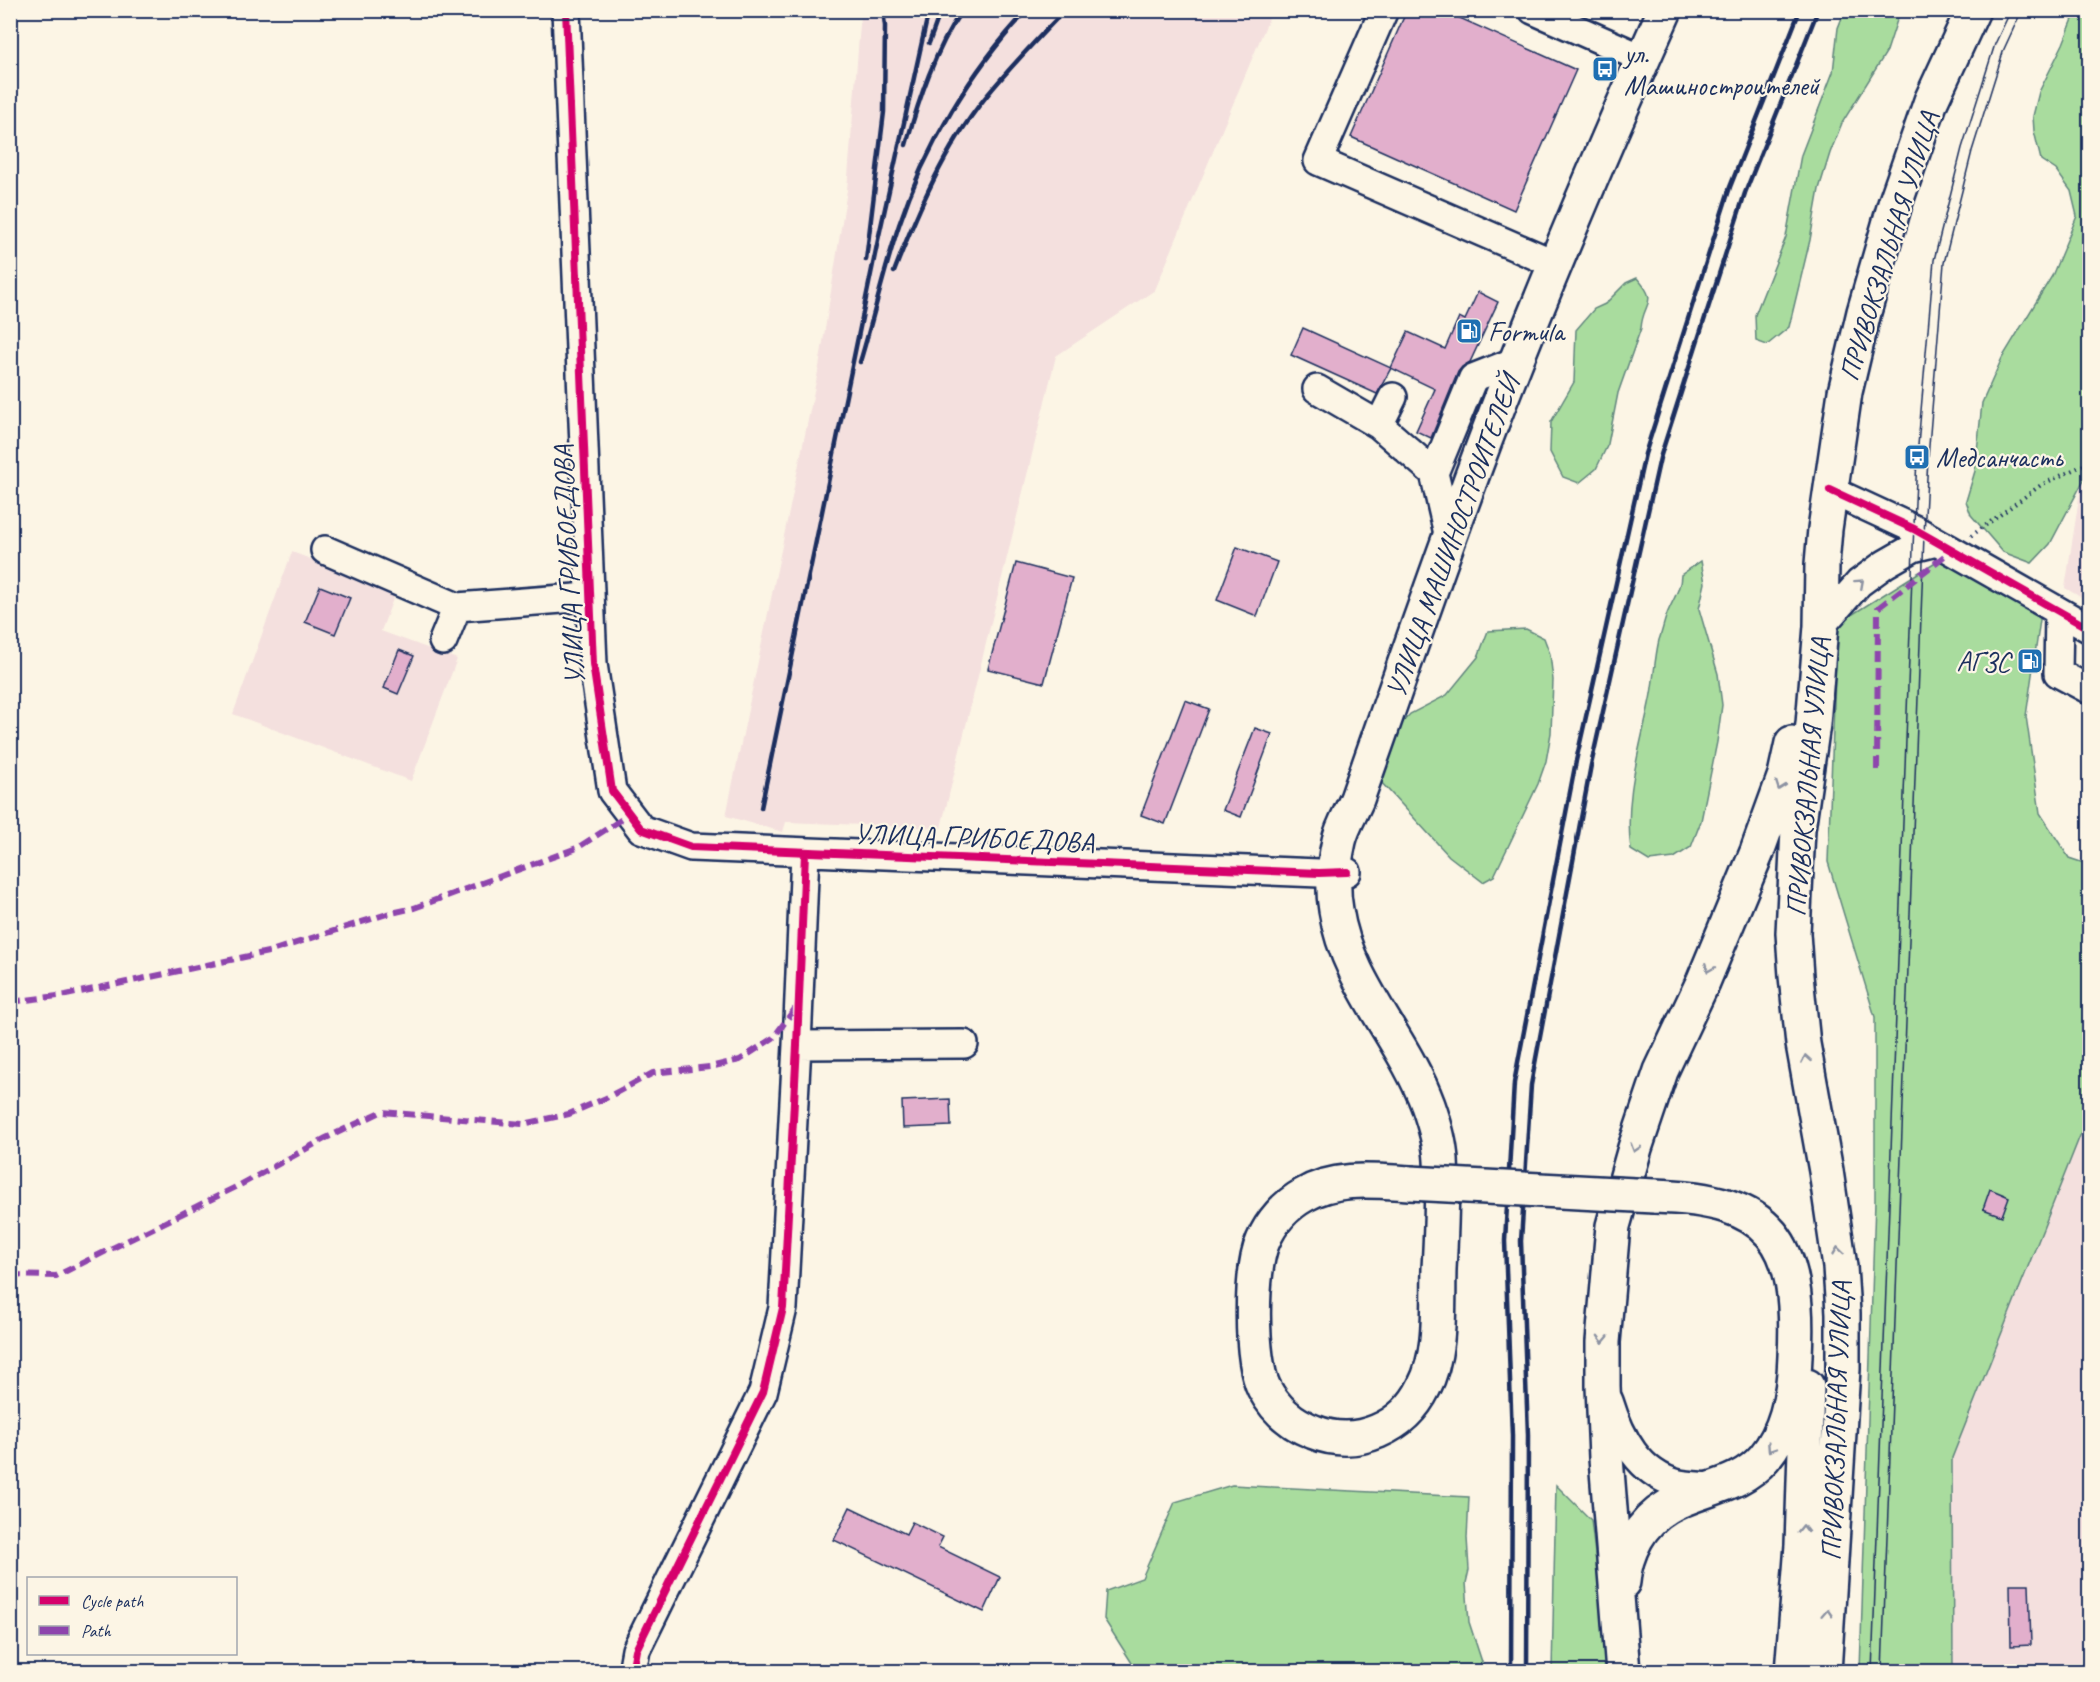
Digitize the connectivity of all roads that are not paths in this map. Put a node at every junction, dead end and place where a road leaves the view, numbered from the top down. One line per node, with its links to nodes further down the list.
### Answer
1 (566, 10): 18 (street, УЛИЦА ГРИБОЕДОВА)
2 (1384, 10): 7 (street)
3 (1533, 10): 6 (street)
4 (1665, 10): 6 (main road, УЛИЦА МАШИНОСТРОИТЕЛЕЙ)
5 (1972, 10): 13 (main road, ПРИВОКЗАЛЬНАЯ УЛИЦА)
6 (1644, 59): 7 (main road, УЛИЦА МАШИНОСТРОИТЕЛЕЙ)
7 (1555, 264): 8 (main road, УЛИЦА МАШИНОСТРОИТЕЛЕЙ)
8 (1516, 361): 12 (street); 14 (main road, УЛИЦА МАШИНОСТРОИТЕЛЕЙ)
9 (1317, 389): 11 (street)
10 (1393, 397): 11 (street)
11 (1379, 425): 12 (street)
12 (1434, 473): 14 (street)
13 (1830, 490): 15 (street); 17 (main road, ПРИВОКЗАЛЬНАЯ УЛИЦА)
14 (1449, 538): 26 (main road, УЛИЦА МАШИНОСТРОИТЕЛЕЙ)
15 (1944, 546): 20 (street); 21 (street, one-way to 15)
16 (325, 550): 19 (street)
17 (1822, 564): 21 (main road, ПРИВОКЗАЛЬНАЯ УЛИЦА); 30 (main road, one-way to 30)
18 (589, 597): 19 (street); 25 (street, УЛИЦА ГРИБОЕДОВА)
19 (457, 607): 23 (street)
20 (2059, 612): 22 (street); 24 (street)
21 (1821, 626): 36 (main road, ПРИВОКЗАЛЬНАЯ УЛИЦА, one-way to 21)
22 (2090, 629)
23 (443, 641)
24 (2090, 690)
25 (805, 853): 26 (street, УЛИЦА ГРИБОЕДОВА); 28 (street)
26 (1341, 872): 29 (main road, УЛИЦА МАШИНОСТРОИТЕЛЕЙ)
27 (964, 1044): 28 (street)
28 (798, 1045): 33 (street)
29 (1654, 1189): 31 (main road, one-way to 31); 35 (main road, one-way to 29)
30 (1603, 1386): 31 (street); 32 (main road)
31 (1712, 1487): 32 (main road)
32 (1620, 1635): 34 (main road)
33 (632, 1671)
34 (1623, 1671)
35 (1792, 1671)
36 (1824, 1671)

